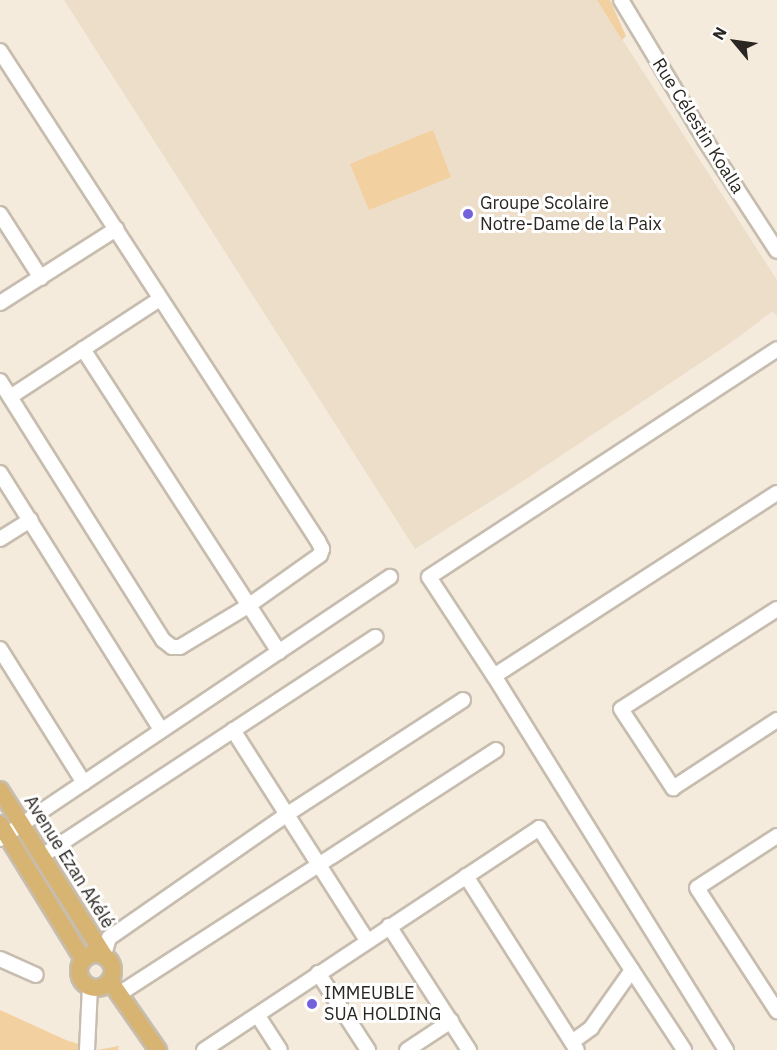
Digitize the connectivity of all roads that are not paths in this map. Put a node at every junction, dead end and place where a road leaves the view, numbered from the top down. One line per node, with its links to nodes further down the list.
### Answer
1 (621, 0): 5 (street, Rue Célestin Koalla)
2 (0, 51): 4 (street)
3 (0, 214): 6 (street)
4 (116, 229): 6 (street); 7 (street)
5 (777, 251)
6 (41, 278): 8 (street)
7 (160, 299): 10 (street); 18 (street)
8 (0, 303)
9 (777, 349): 23 (street)
10 (83, 350): 12 (street); 18 (street)
11 (0, 381): 12 (street)
12 (10, 397): 18 (street)
13 (0, 473): 15 (street)
14 (777, 493): 23 (street)
15 (30, 520): 16 (street); 26 (street)
16 (0, 539)
17 (390, 576): 22 (street)
18 (248, 606): 22 (street)
19 (777, 609): 25 (street)
20 (376, 637): 27 (street)
21 (0, 649): 29 (street)
22 (279, 651): 26 (street)
23 (494, 676): 60 (street)
24 (463, 700): 31 (street)
25 (777, 720)
26 (161, 730): 29 (street)
27 (233, 730): 31 (street); 35 (street)
28 (496, 750): 36 (street)
29 (84, 783): 32 (street)
30 (0, 790): 32 (main road, Avenue Ezan Akélé)
31 (286, 815): 36 (street); 40 (street)
32 (22, 825): 33 (street); 35 (main road, Avenue Ezan Akélé)
33 (2, 833): 41 (main road, Avenue Ezan Akélé)
34 (777, 836): 48 (street)
35 (42, 856): 40 (main road, Avenue Ezan Akélé)
36 (319, 866): 39 (street); 47 (street)
37 (466, 876): 38 (street); 43 (street); 51 (street)
38 (389, 926): 39 (street); 50 (street)
39 (367, 940): 44 (street)
40 (104, 955): 41 (main road); 47 (main road)
41 (83, 958): 46 (main road)
42 (0, 959): 45 (street)
43 (632, 970): 51 (street); 59 (street)
44 (318, 973): 49 (street); 56 (street)
45 (36, 975)
46 (90, 987): 47 (main road); 52 (street)
47 (115, 988): 53 (main road)
48 (777, 1011)
49 (258, 1016): 54 (street); 55 (street)
50 (451, 1021): 57 (street); 58 (street)
51 (574, 1046)
52 (87, 1050)
53 (158, 1050)
54 (204, 1050)
55 (280, 1050)
56 (368, 1050)
57 (407, 1050)
58 (470, 1050)
59 (684, 1050)
60 (726, 1050)

